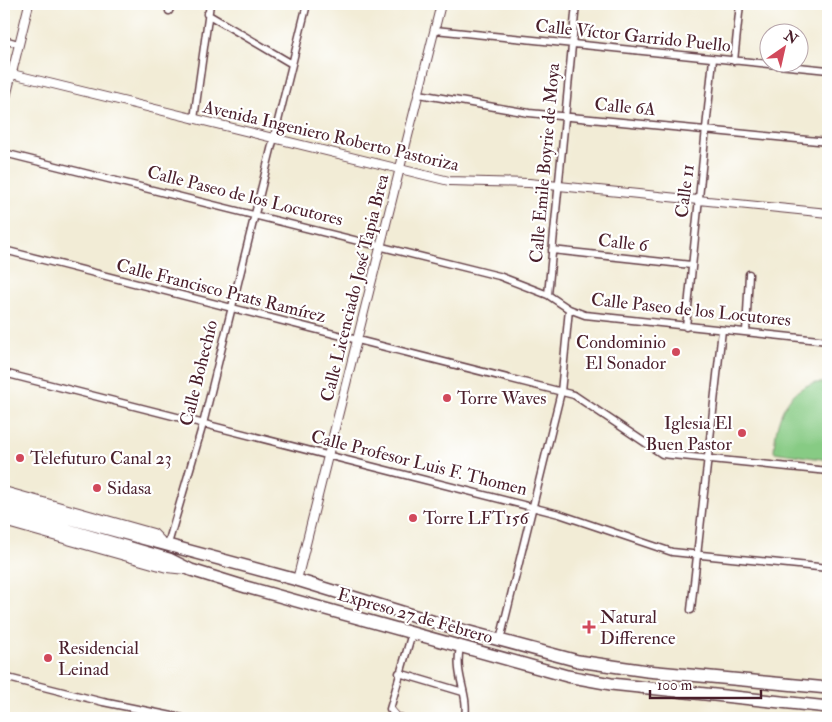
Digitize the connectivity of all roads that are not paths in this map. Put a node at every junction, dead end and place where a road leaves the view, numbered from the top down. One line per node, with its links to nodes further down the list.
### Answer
1 (28, 4): 10 (street)
2 (210, 4): 7 (street)
3 (307, 4): 14 (street, Calle Bohechío)
4 (441, 4): 8 (street, Calle Licenciado José Tapia Brea)
5 (576, 4): 11 (street, Calle Emile Boyrie de Moya)
6 (740, 4): 13 (street)
7 (207, 14): 14 (street); 20 (street)
8 (435, 30): 11 (street, Calle Víctor Garrido Puello); 17 (street, Calle Licenciado José Tapia Brea)
9 (4, 40): 10 (street)
10 (18, 44): 16 (street)
11 (572, 45): 12 (street, Calle Víctor Garrido Puello); 19 (street, Calle Emile Boyrie de Moya)
12 (713, 59): 13 (street, Calle Víctor Garrido Puello); 21 (street, Calle 11)
13 (734, 61): 15 (street, Calle Víctor Garrido Puello)
14 (292, 64): 22 (street, Calle Bohechío)
15 (828, 70)
16 (12, 74): 18 (street); 20 (street, Avenida Ingeniero Roberto Pastoriza)
17 (420, 94): 19 (street, Calle 6A); 25 (street, Calle Licenciado José Tapia Brea)
18 (4, 105)
19 (564, 117): 21 (street, Calle 6A); 26 (street, Calle Emile Boyrie de Moya)
20 (194, 120): 22 (street, Avenida Ingeniero Roberto Pastoriza)
21 (707, 130): 23 (street, Calle 6A); 27 (street, Calle 11)
22 (274, 140): 25 (street, Avenida Ingeniero Roberto Pastoriza); 29 (street, Calle Bohechío)
23 (828, 142)
24 (4, 153): 29 (street, Calle Paseo de los Locutores)
25 (400, 170): 26 (street, Avenida Ingeniero Roberto Pastoriza); 30 (street, Calle Licenciado José Tapia Brea)
26 (557, 186): 27 (street, Avenida Ingeniero Roberto Pastoriza); 32 (street, Calle Emile Boyrie de Moya)
27 (698, 201): 28 (street, Avenida Ingeniero Roberto Pastoriza); 33 (street, Calle 11)
28 (828, 213)
29 (254, 214): 30 (street, Calle Paseo de los Locutores); 36 (street, Calle Bohechío)
30 (379, 246): 35 (street, Calle Paseo de los Locutores); 41 (street, Calle Licenciado José Tapia Brea)
31 (4, 250): 36 (street, Calle Francisco Prats Ramírez)
32 (552, 250): 33 (street, Calle 6); 35 (street, Calle Emile Boyrie de Moya)
33 (691, 265): 38 (street, Calle 11)
34 (749, 274): 40 (street)
35 (548, 295): 37 (street, Calle Paseo de los Locutores)
36 (230, 309): 41 (street, Calle Francisco Prats Ramírez); 45 (street, Calle Bohechío)
37 (569, 309): 38 (street, Calle Paseo de los Locutores); 44 (street)
38 (686, 326): 39 (street, Calle Paseo de los Locutores)
39 (722, 330): 40 (street, Calle Paseo de los Locutores); 47 (street)
40 (746, 332): 42 (street, Calle Paseo de los Locutores)
41 (356, 341): 44 (street, Calle Francisco Prats Ramírez); 46 (street, Calle Licenciado José Tapia Brea)
42 (828, 341)
43 (4, 373): 45 (street, Calle Profesor Luis F. Thomen)
44 (561, 392): 47 (street, Calle Francisco Prats Ramírez); 51 (street)
45 (202, 424): 46 (street, Calle Profesor Luis F. Thomen); 54 (street, Calle Bohechío)
46 (328, 456): 51 (street, Calle Profesor Luis F. Thomen); 58 (street, Calle Licenciado José Tapia Brea)
47 (709, 459): 48 (street, Calle Francisco Prats Ramírez); 55 (street)
48 (828, 471)
49 (4, 492): 54 (main road)
50 (4, 501): 54 (highway, Expreso 27 de Febrero)
51 (533, 507): 55 (street, Calle Profesor Luis F. Thomen); 61 (street)
52 (4, 511): 57 (highway, Expreso 27 de Febrero)
53 (4, 521): 57 (main road)
54 (165, 543): 58 (highway, Expreso 27 de Febrero)
55 (697, 556): 56 (street, Calle Profesor Luis F. Thomen); 59 (street)
56 (828, 568)
57 (191, 570): 60 (highway, Expreso 27 de Febrero)
58 (296, 580): 61 (highway, Expreso 27 de Febrero)
59 (691, 610)
60 (412, 633): 62 (highway, Expreso 27 de Febrero); 63 (street)
61 (500, 640): 65 (highway, Expreso 27 de Febrero)
62 (460, 647): 66 (street); 67 (highway, Expreso 27 de Febrero)
63 (399, 673): 66 (street); 69 (street)
64 (4, 678): 68 (street)
65 (828, 688)
66 (463, 692): 70 (street)
67 (828, 707)
68 (182, 718)
69 (402, 718)
70 (465, 718)

